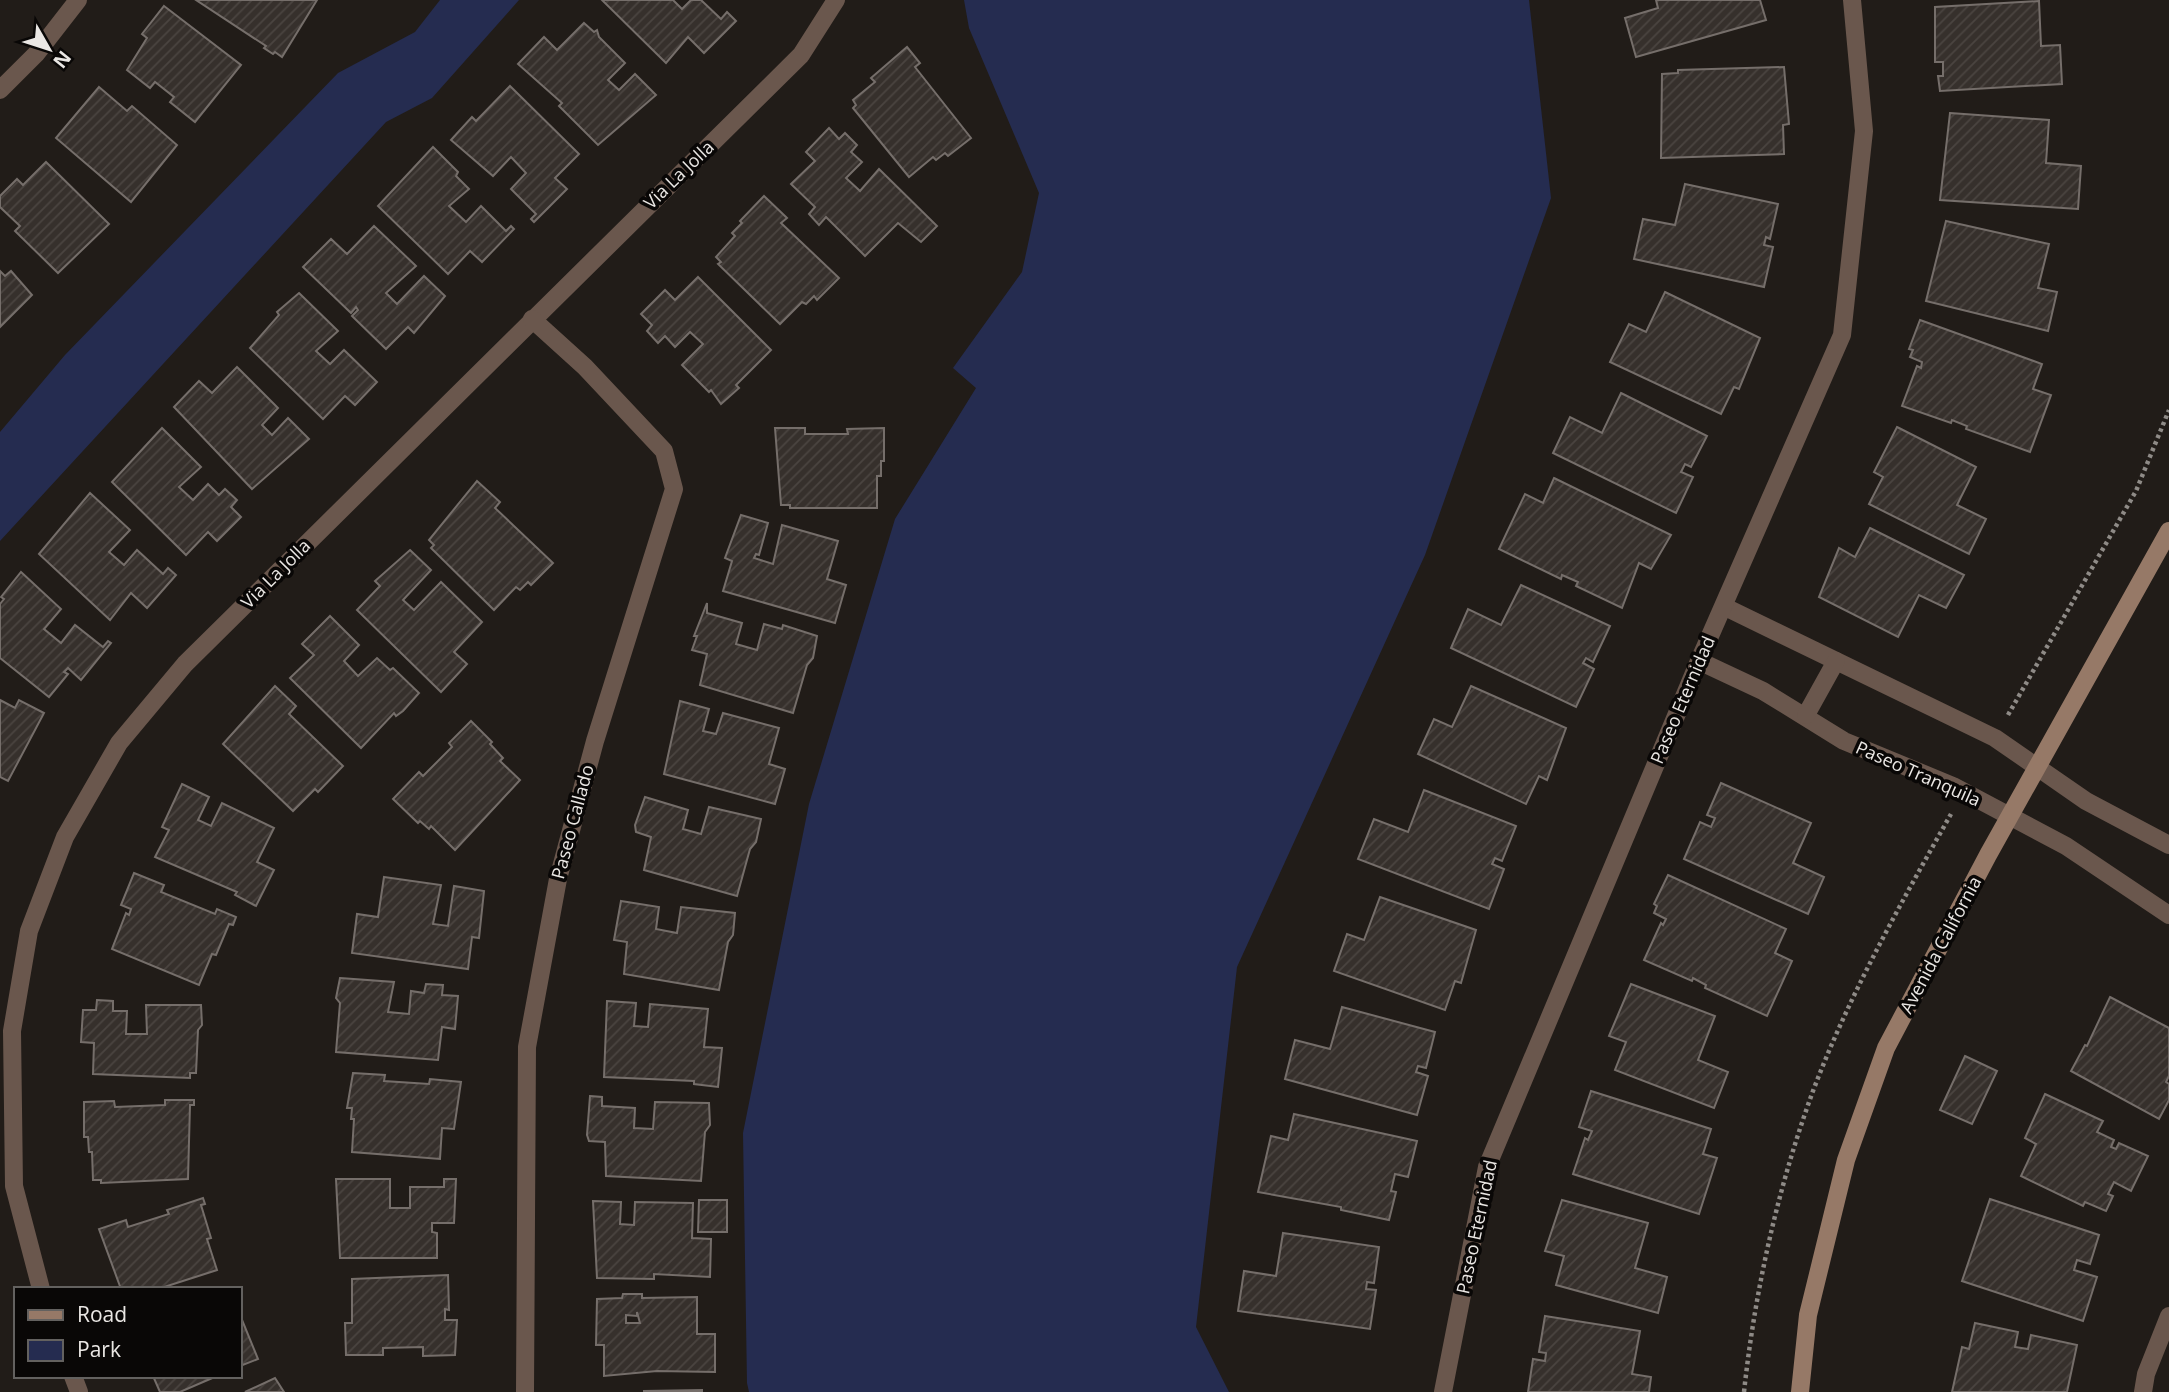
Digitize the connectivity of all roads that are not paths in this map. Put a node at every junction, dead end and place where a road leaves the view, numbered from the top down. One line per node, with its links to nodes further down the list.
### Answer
1 (78, 0): 4 (street)
2 (835, 0): 5 (street, Via La Jolla)
3 (1852, 0): 7 (street, Paseo Eternidad)
4 (0, 90)
5 (532, 319): 15 (street, Via La Jolla); 17 (street, Paseo Callado)
6 (2169, 531): 11 (street, Avenida California)
7 (1725, 607): 8 (street, Paseo Eternidad); 9 (street)
8 (1699, 661): 10 (street, Paseo Tranquila); 18 (street, Paseo Eternidad)
9 (1836, 661): 10 (street); 11 (street)
10 (1806, 715): 12 (street, Paseo Tranquila)
11 (2037, 767): 12 (street, Avenida California); 13 (street)
12 (2010, 817): 14 (street, Paseo Tranquila); 19 (street, Avenida California)
13 (2169, 845)
14 (2169, 915)
15 (40, 1287)
16 (2169, 1316): 20 (street)
17 (525, 1392)
18 (1443, 1392)
19 (1800, 1392)
20 (2143, 1392)

